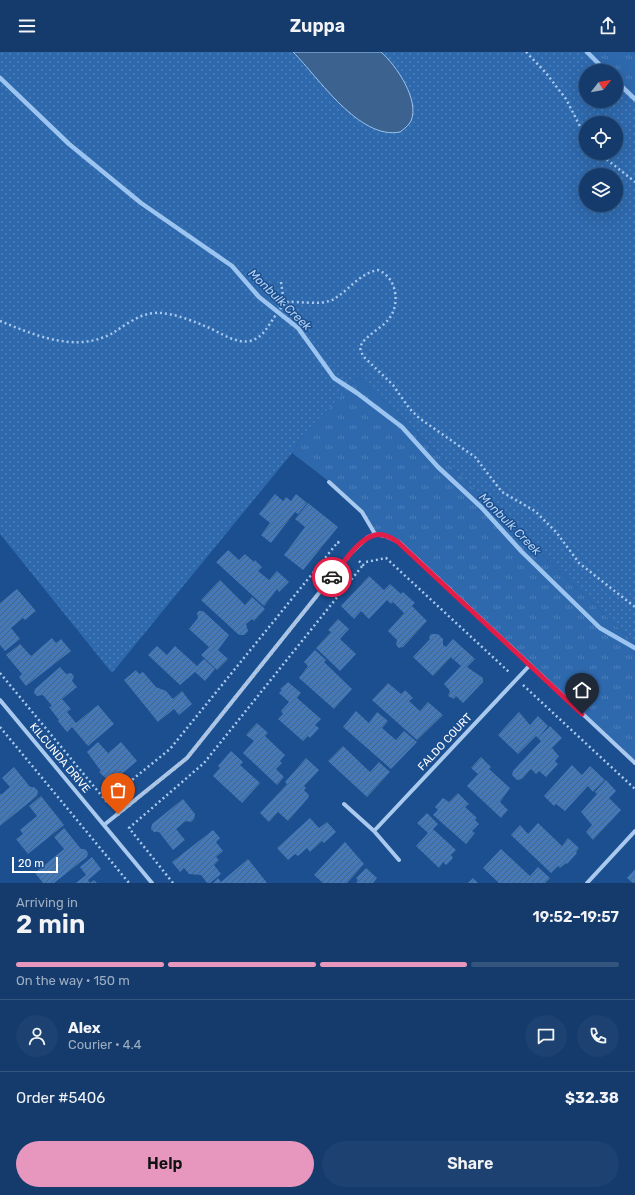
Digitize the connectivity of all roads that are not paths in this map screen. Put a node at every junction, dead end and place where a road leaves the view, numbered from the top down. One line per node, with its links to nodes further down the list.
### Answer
1 (329, 482): 2 (street)
2 (376, 534): 3 (street); 7 (street)
3 (530, 665): 5 (street); 8 (street, FALDO COURT)
4 (1, 703): 7 (street, KILCUNDA DRIVE)
5 (635, 763)
6 (344, 804): 8 (street)
7 (104, 825): 11 (street, KILCUNDA DRIVE)
8 (374, 831): 10 (street)
9 (635, 831): 12 (street)
10 (399, 860)
11 (152, 883)
12 (587, 883)

